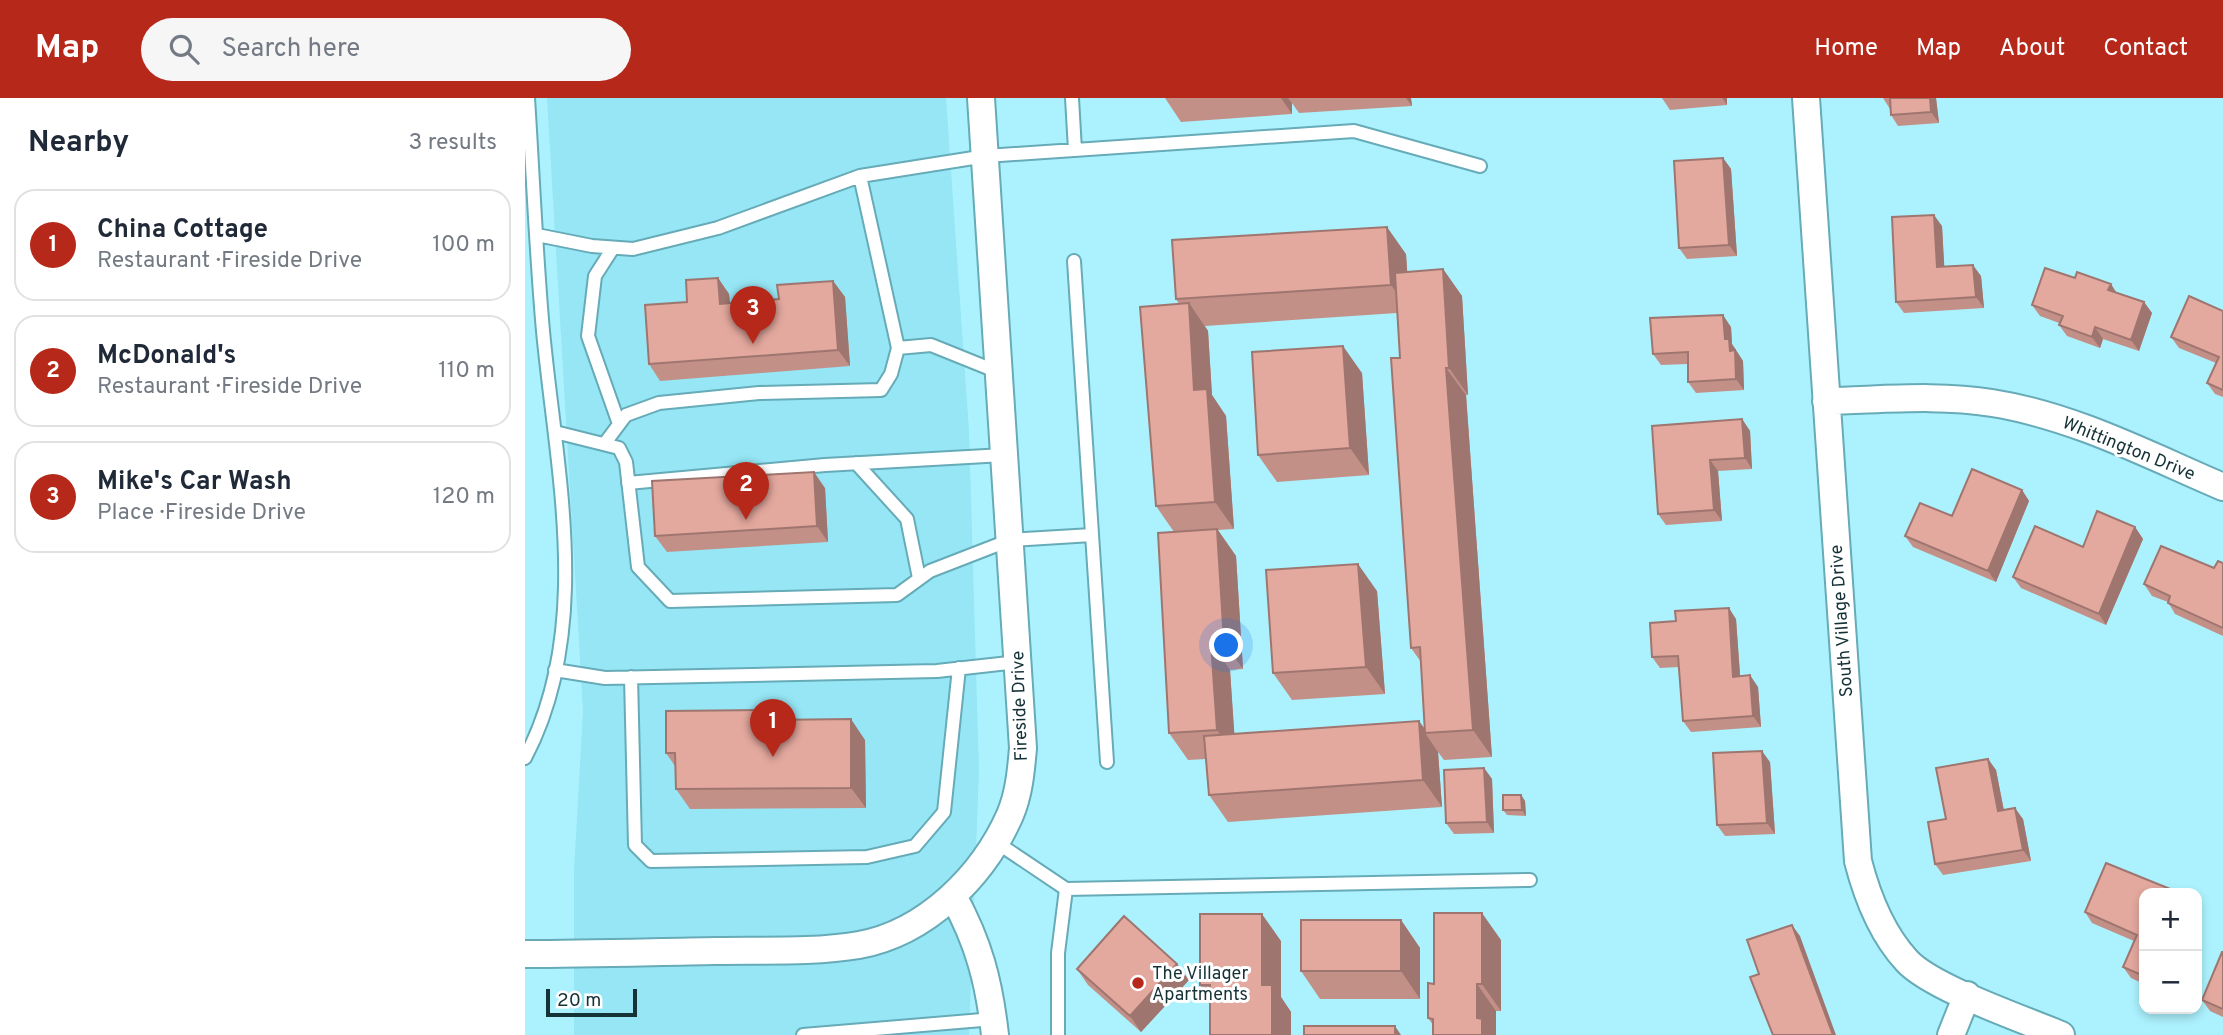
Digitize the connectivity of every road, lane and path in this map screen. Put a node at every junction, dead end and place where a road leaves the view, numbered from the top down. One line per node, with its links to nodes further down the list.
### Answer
1 (528, 98): 9 (lane)
2 (982, 98): 6 (street, Fireside Drive)
3 (1072, 98): 5 (lane)
4 (1806, 98): 14 (street, South Village Drive)
5 (1075, 150): 6 (lane); 7 (lane)
6 (986, 156): 8 (lane); 13 (street, Fireside Drive)
7 (1480, 166)
8 (860, 176): 10 (lane); 12 (lane)
9 (537, 235): 10 (lane); 16 (lane)
10 (613, 248): 15 (lane)
11 (1075, 261): 22 (lane)
12 (898, 348): 13 (lane); 15 (lane)
13 (998, 372): 18 (street, Fireside Drive)
14 (1826, 401): 21 (street, Whittington Drive); 36 (street, South Village Drive)
15 (619, 424): 17 (lane)
16 (555, 432): 17 (lane); 27 (lane)
17 (605, 443): 20 (lane)
18 (1004, 455): 19 (lane); 23 (street, Fireside Drive)
19 (856, 463): 20 (lane); 24 (lane)
20 (628, 482): 24 (lane)
21 (2223, 487)
22 (1092, 535): 23 (lane); 30 (lane)
23 (1010, 540): 24 (lane); 25 (street, Fireside Drive)
24 (919, 579)
25 (1018, 662): 26 (lane); 31 (street, Fireside Drive)
26 (959, 668): 28 (lane); 28 (lane)
27 (555, 670): 28 (lane); 29 (lane)
28 (631, 677)
29 (525, 758)
30 (1107, 762)
31 (996, 842): 33 (lane); 34 (street, Fireside Drive)
32 (1530, 880): 33 (lane)
33 (1066, 889): 39 (lane)
34 (953, 896): 35 (street, Fireside Drive); 37 (street)
35 (525, 954)
36 (1967, 995): 40 (street); 41 (street, South Village Drive)
37 (995, 1027): 38 (lane)
38 (803, 1035)
39 (1058, 1035)
40 (1951, 1035)
41 (2061, 1035)

